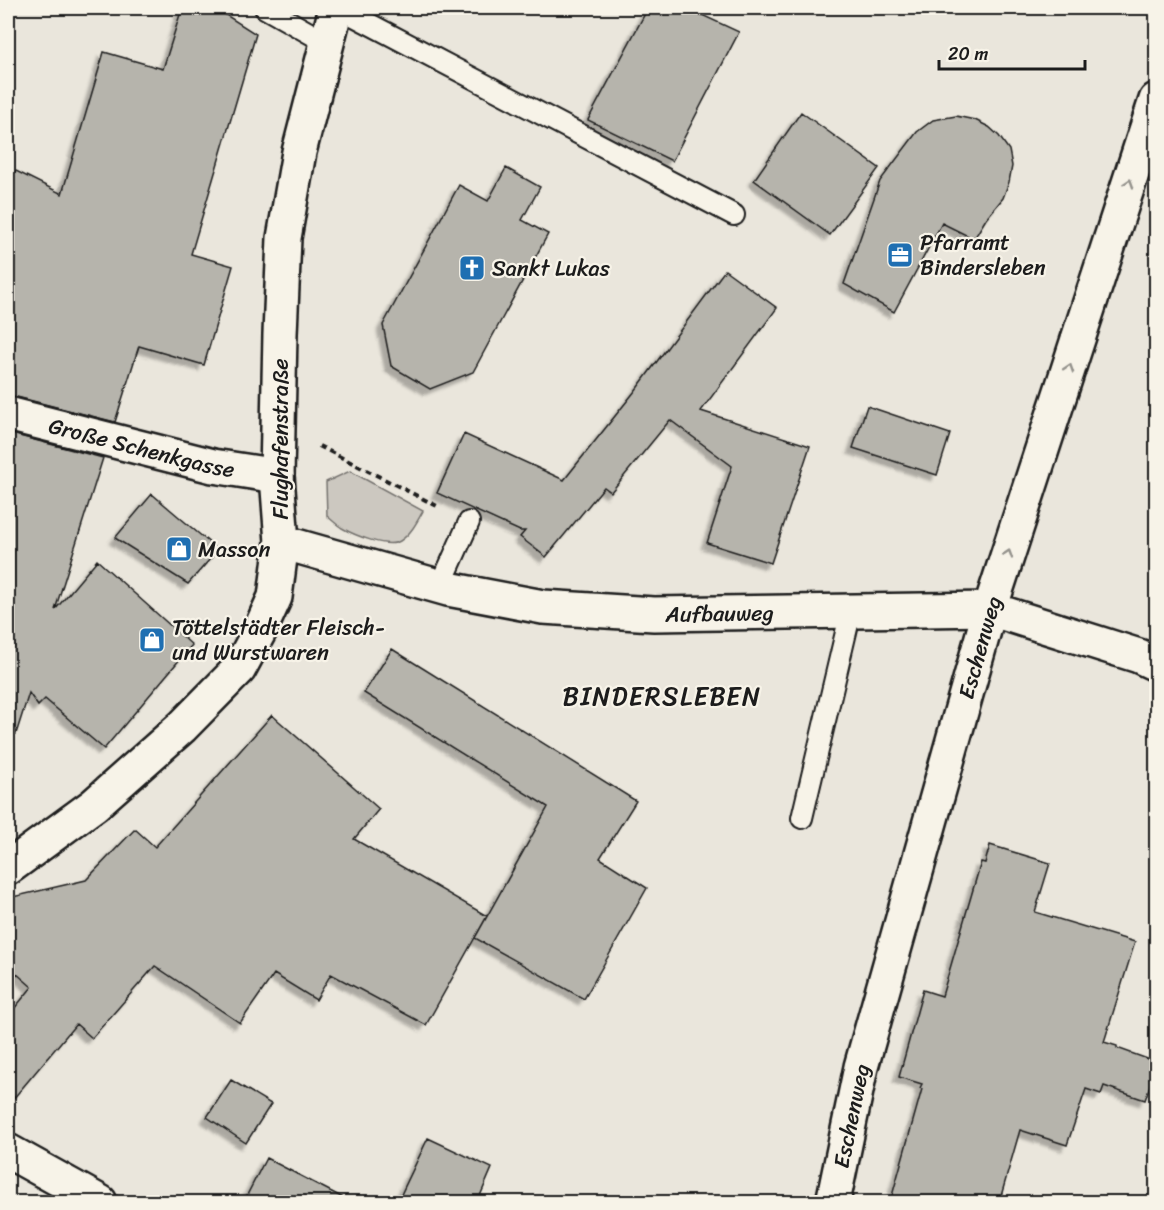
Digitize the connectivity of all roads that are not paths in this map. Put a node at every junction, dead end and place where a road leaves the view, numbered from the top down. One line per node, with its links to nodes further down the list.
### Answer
1 (265, 8): 3 (lane)
2 (337, 8): 3 (street, Flughafenstraße); 5 (lane, Flughafenstraße)
3 (327, 43): 7 (street, Flughafenstraße)
4 (1156, 100): 11 (street, Eschenweg, one-way to 4)
5 (734, 215)
6 (8, 414): 7 (street, Große Schenkgasse)
7 (277, 476): 9 (street, Flughafenstraße)
8 (469, 522): 10 (lane)
9 (282, 542): 10 (street, Aufbauweg); 15 (street, Flughafenstraße)
10 (440, 587): 12 (street, Aufbauweg)
11 (990, 609): 12 (street, Aufbauweg); 13 (street, Aufbauweg); 18 (street, Eschenweg)
12 (851, 611): 14 (lane)
13 (1156, 664)
14 (801, 819)
15 (8, 868)
16 (8, 1151): 17 (street)
17 (100, 1203)
18 (832, 1203)

